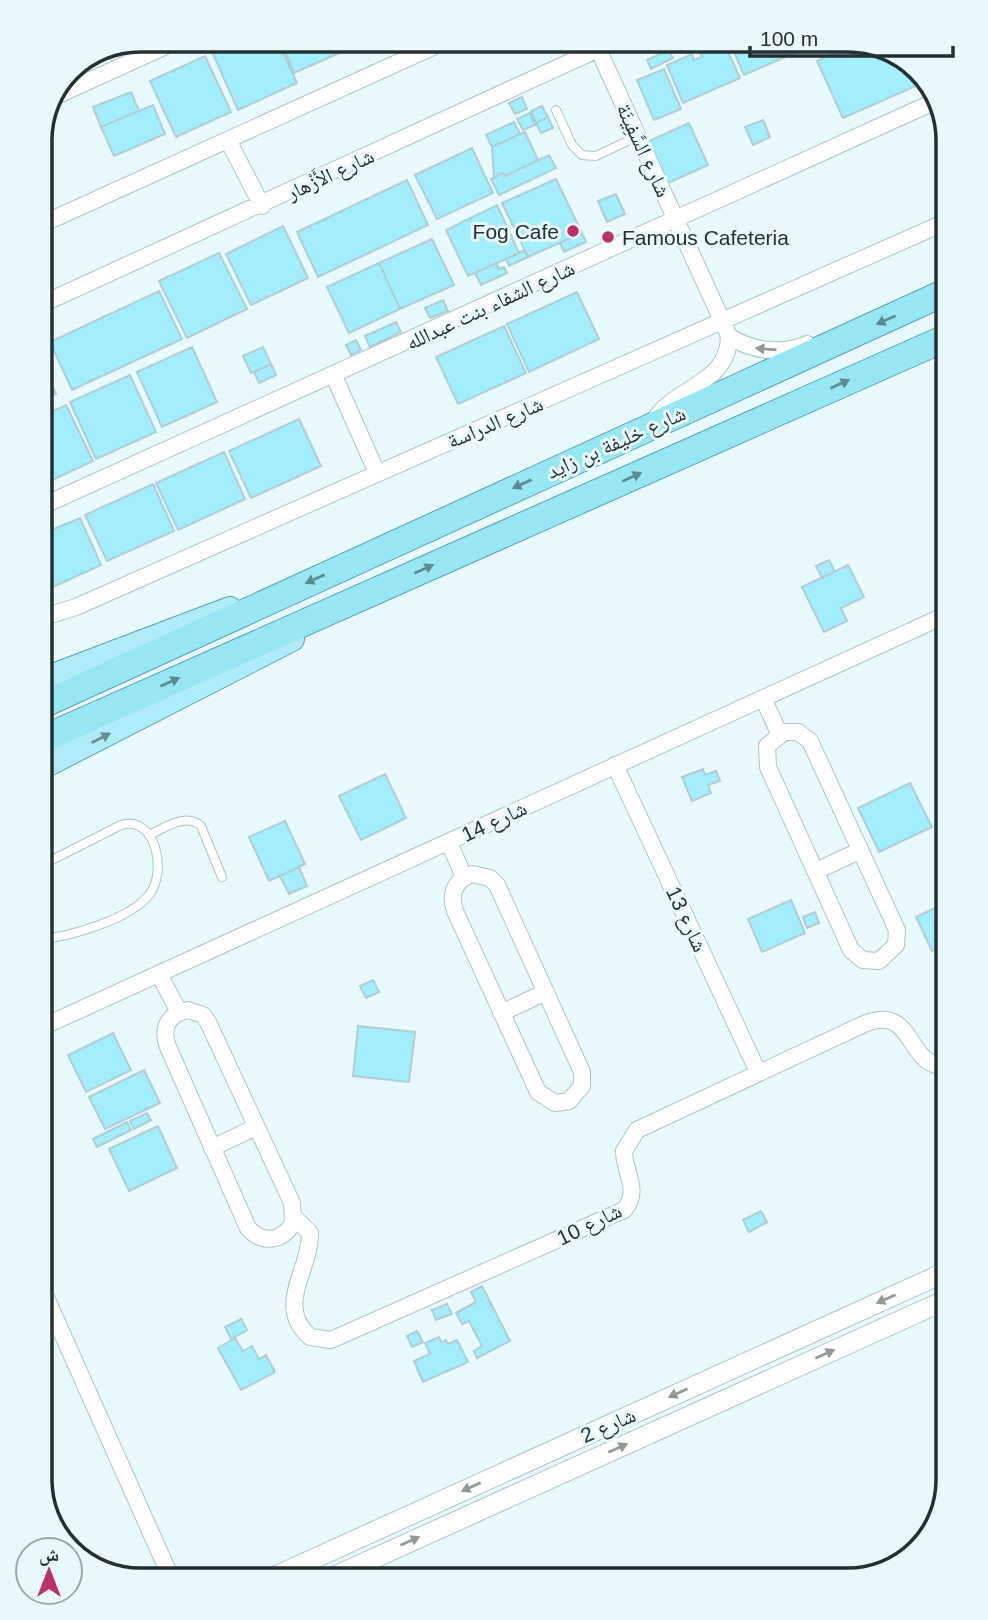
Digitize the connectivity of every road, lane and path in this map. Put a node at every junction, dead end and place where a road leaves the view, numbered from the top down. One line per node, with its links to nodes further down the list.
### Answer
1 (153, 52): 5 (street)
2 (421, 52): 9 (street)
3 (580, 53): 10 (street, شارع الأَزْهار)
4 (600, 53): 8 (street, شارع السَّفِينَة)
5 (69, 90)
6 (927, 105): 12 (street, شارع الشفاء بنت عبدالله)
7 (556, 110): 8 (lane)
8 (638, 136): 12 (street, شارع السَّفِينَة)
9 (229, 142): 10 (street); 11 (street)
10 (262, 206): 15 (street, شارع الأَزْهار)
11 (53, 219)
12 (676, 219): 16 (street, شارع السَّفِينَة); 19 (street, شارع الشفاء بنت عبدالله)
13 (936, 227): 16 (street, شارع الدراسة)
14 (936, 297): 17 (highway, شارع خليفة بن زايد, one-way to 17)
15 (53, 299)
16 (727, 329): 17 (street, one-way to 16); 20 (street); 21 (street, شارع الدراسة)
17 (850, 336): 20 (highway, شارع خليفة بن زايد)
18 (936, 342): 24 (highway, شارع خليفة بن زايد, one-way to 18)
19 (334, 376): 21 (street); 22 (street, شارع الشفاء بنت عبدالله)
20 (652, 425): 23 (highway, شارع خليفة بن زايد, one-way to 23)
21 (377, 473): 25 (street, شارع الدراسة)
22 (53, 501)
23 (285, 593): 27 (main road, شارع خليفة بن زايد); 29 (highway, شارع خليفة بن زايد)
24 (362, 597): 31 (highway, شارع خليفة بن زايد, one-way to 24); 32 (main road, شارع خليفة بن زايد, one-way to 24)
25 (53, 614)
26 (936, 619): 28 (street, شارع 14)
27 (53, 676)
28 (763, 698): 30 (street); 33 (street, شارع 14)
29 (53, 700)
30 (779, 733): 36 (street); 38 (street)
31 (53, 734)
32 (53, 762)
33 (615, 765): 35 (street, شارع 14); 48 (street, شارع 13)
34 (149, 835): 37 (lane); 39 (lane); 41 (lane)
35 (449, 842): 40 (street); 42 (street, شارع 14)
36 (859, 851): 38 (street); 38 (street)
37 (52, 860)
38 (816, 871)
39 (222, 877)
40 (464, 877): 43 (street); 45 (street)
41 (52, 937)
42 (159, 974): 44 (street); 46 (street, شارع 14)
43 (545, 992): 45 (street); 45 (street)
44 (179, 1012): 49 (street); 50 (street)
45 (501, 1013)
46 (52, 1022)
47 (936, 1066): 48 (street, شارع 10)
48 (758, 1072): 51 (street, شارع 10)
49 (257, 1127): 50 (street); 51 (street)
50 (212, 1149): 51 (street)
51 (294, 1217)
52 (936, 1276): 56 (street, شارع 2, one-way to 56)
53 (936, 1304): 57 (street, شارع 2, one-way to 53)
54 (52, 1311): 55 (street)
55 (166, 1567)
56 (296, 1567)
57 (355, 1567)

